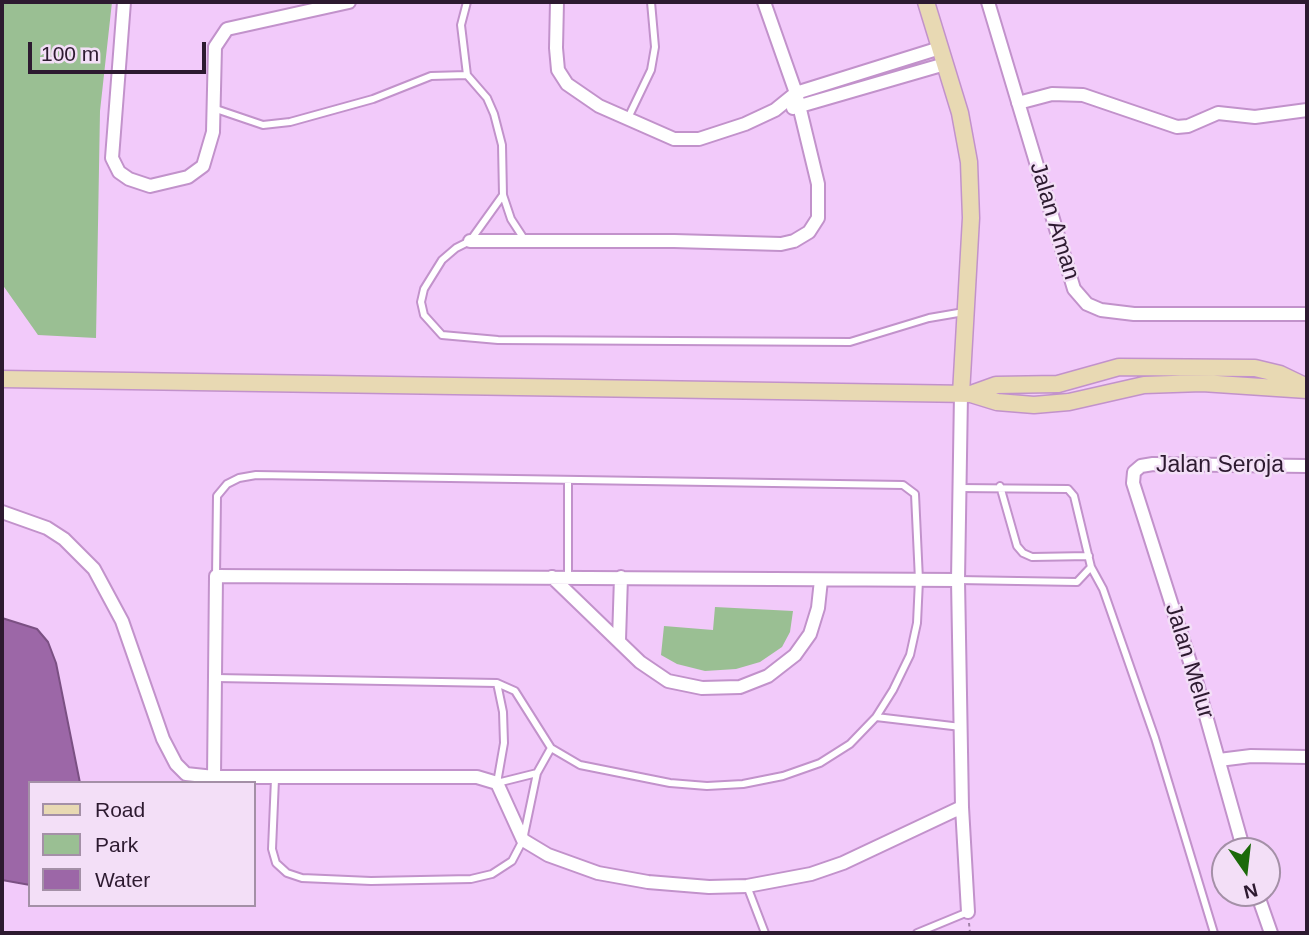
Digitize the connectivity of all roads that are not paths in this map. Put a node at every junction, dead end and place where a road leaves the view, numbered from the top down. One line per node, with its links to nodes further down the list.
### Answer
1 (124, 2): 14 (street)
2 (349, 2): 9 (street)
3 (467, 2): 11 (lane)
4 (557, 2): 18 (street)
5 (651, 2): 18 (lane)
6 (764, 2): 12 (street)
7 (926, 2): 10 (street)
8 (988, 2): 13 (street, Jalan Aman)
9 (305, 7): 14 (street)
10 (943, 56): 12 (street); 15 (street); 22 (street)
11 (467, 75): 14 (lane); 19 (lane)
12 (796, 93): 15 (street); 16 (street)
13 (1018, 103): 17 (street); 23 (street, Jalan Aman)
14 (213, 108)
15 (799, 108): 16 (street); 21 (street)
16 (775, 110): 18 (street)
17 (1307, 110)
18 (627, 120)
19 (503, 194): 20 (lane); 21 (lane)
20 (470, 241): 21 (street); 22 (lane)
21 (526, 242)
22 (966, 312): 26 (street)
23 (1307, 314)
24 (2, 379): 26 (street)
25 (1307, 389): 26 (street)
26 (966, 394): 31 (street)
27 (1307, 466): 28 (street, Jalan Seroja)
28 (1134, 472): 49 (street, Jalan Melur)
29 (568, 480): 35 (lane); 37 (lane); 41 (lane)
30 (1000, 486): 31 (lane); 33 (lane); 33 (lane)
31 (959, 488): 39 (street)
32 (2, 512): 51 (street)
33 (1089, 556): 34 (lane)
34 (1091, 567): 39 (lane); 62 (lane)
35 (216, 576): 36 (street); 43 (street)
36 (552, 577): 37 (street); 42 (street)
37 (568, 577): 38 (street)
38 (621, 577): 40 (street); 42 (street)
39 (958, 579): 41 (street); 46 (street)
40 (821, 580): 41 (street); 42 (street)
41 (919, 580): 45 (lane)
42 (619, 640)
43 (216, 678): 44 (lane); 51 (street)
44 (497, 683): 47 (lane); 53 (lane)
45 (876, 717): 46 (lane); 47 (lane)
46 (961, 727): 54 (street)
47 (551, 748): 50 (lane)
48 (1307, 757): 49 (street)
49 (1219, 760): 55 (street, Jalan Melur)
50 (537, 773): 53 (lane); 56 (lane)
51 (214, 777): 52 (street)
52 (275, 779): 53 (street); 56 (lane)
53 (497, 783): 56 (street)
54 (962, 807): 57 (street); 59 (street)
55 (1240, 837)
56 (523, 840): 57 (street)
57 (747, 886): 60 (lane)
58 (1262, 907): 63 (street)
59 (968, 912): 61 (lane)
60 (765, 933)
61 (917, 933)
62 (1214, 933)
63 (1271, 933)

